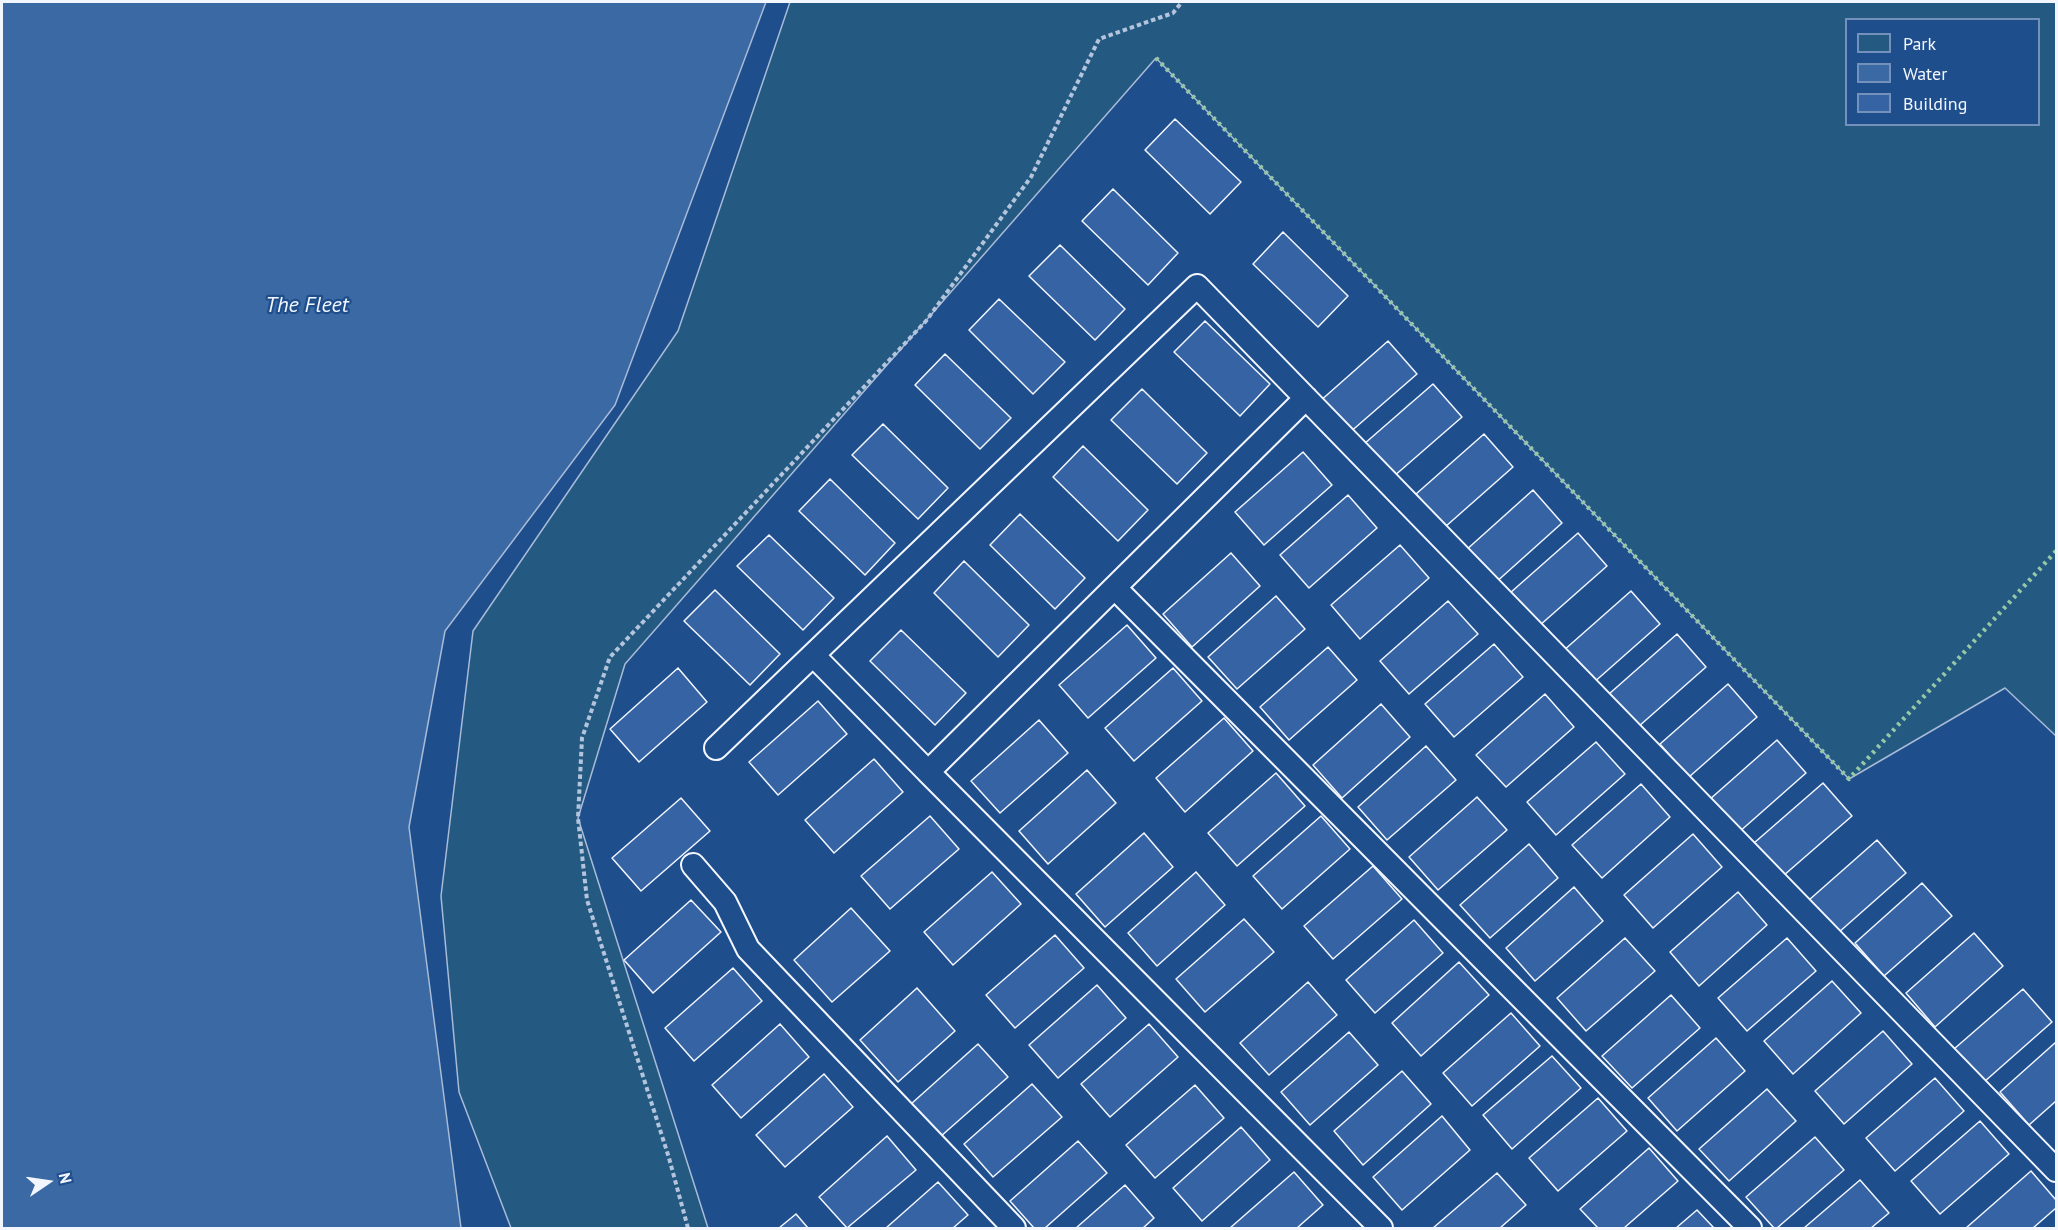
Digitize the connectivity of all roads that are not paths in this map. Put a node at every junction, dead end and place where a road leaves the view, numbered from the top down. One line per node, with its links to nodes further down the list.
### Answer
1 (1306, 398): 2 (lane); 3 (lane); 7 (lane)
2 (1115, 588): 5 (lane); 10 (lane)
3 (813, 655): 4 (lane); 5 (lane)
4 (716, 748)
5 (928, 772): 9 (lane)
6 (693, 865): 8 (lane)
7 (2056, 1170)
8 (1014, 1228)
9 (1381, 1228)
10 (1750, 1228)

